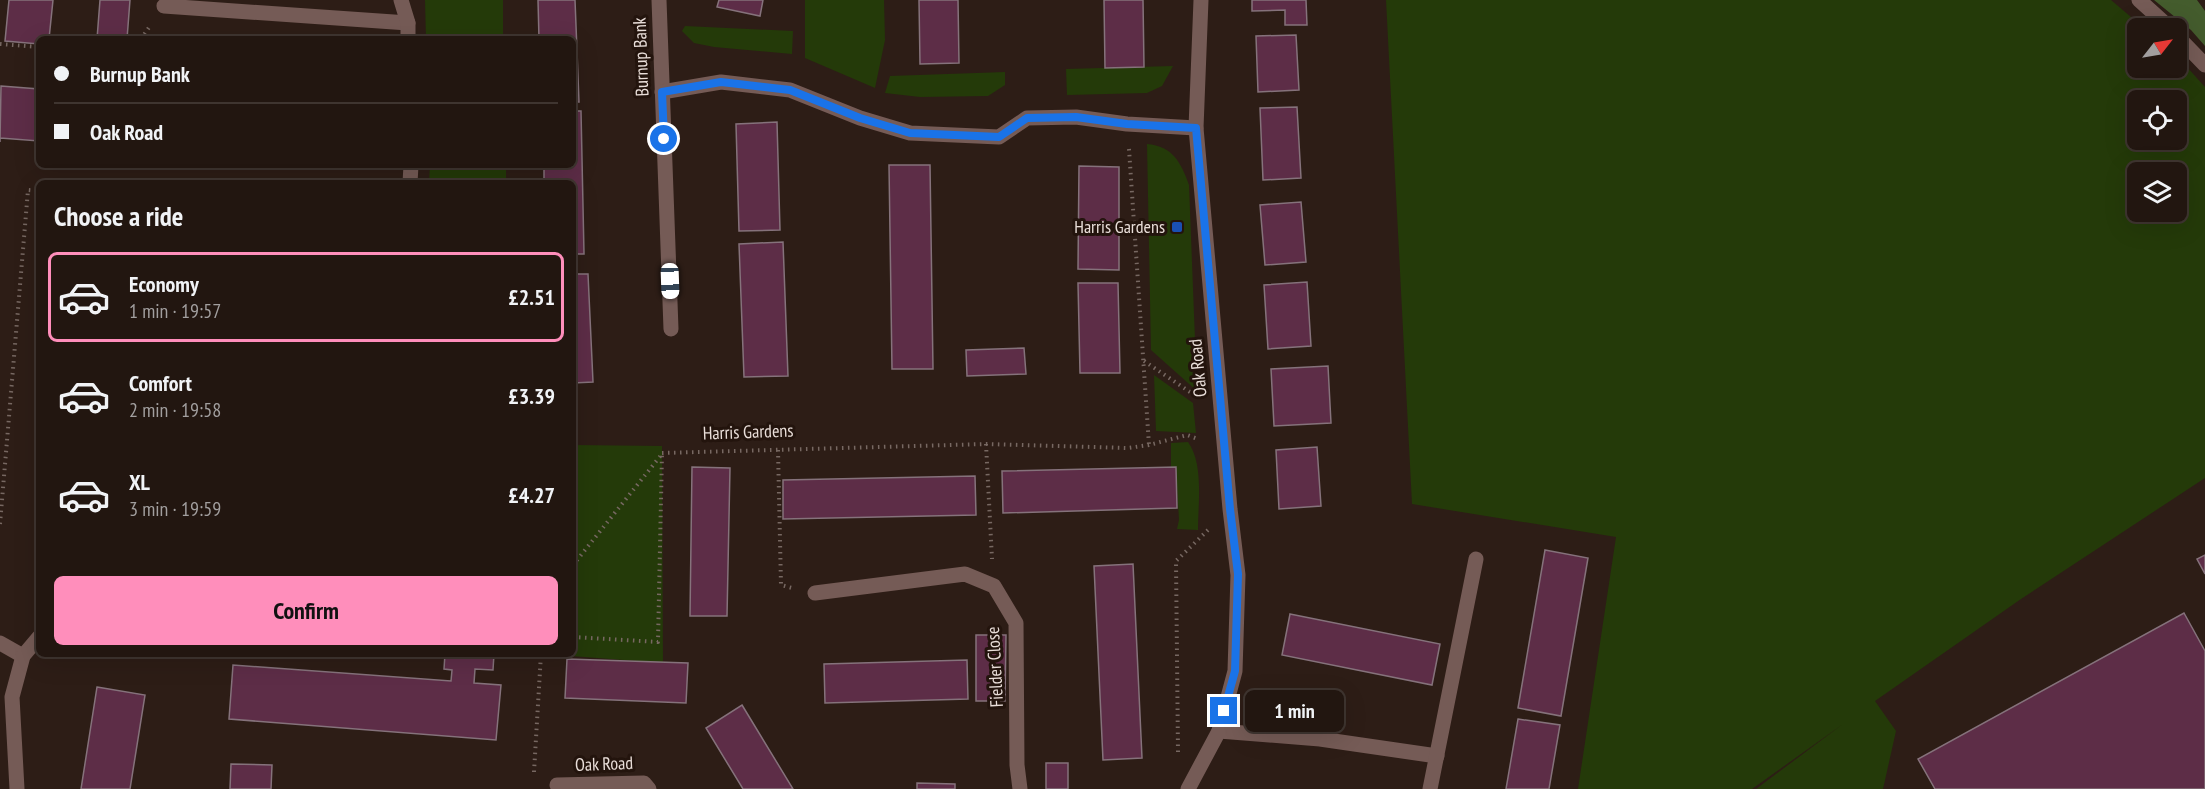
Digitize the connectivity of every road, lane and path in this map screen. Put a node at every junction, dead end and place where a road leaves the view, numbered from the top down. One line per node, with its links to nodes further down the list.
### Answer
1 (401, 0): 7 (street)
2 (659, 0): 13 (street, Burnup Bank)
3 (1201, 0): 15 (street, Oak Road)
4 (2139, 0): 6 (street)
5 (164, 6): 7 (street)
6 (2159, 18)
7 (408, 23): 8 (street)
8 (408, 36)
9 (0, 45): 11 (path)
10 (2187, 46): 12 (street)
11 (36, 47)
12 (2205, 65)
13 (662, 92): 14 (street); 17 (street, Burnup Bank)
14 (1127, 124): 15 (street); 18 (path)
15 (1196, 128): 19 (street, Oak Road)
16 (36, 191): 26 (path)
17 (672, 329)
18 (1144, 361): 19 (path); 21 (path)
19 (1221, 412): 23 (street, Oak Road)
20 (986, 444): 21 (path, Harris Gardens); 22 (path, Harris Gardens); 29 (path)
21 (1149, 445): 23 (path, Harris Gardens)
22 (778, 450): 24 (path, Harris Gardens); 30 (path)
23 (1226, 452): 25 (street, Oak Road)
24 (662, 453): 28 (path); 31 (path)
25 (1230, 509): 36 (street, Oak Road); 37 (path)
26 (0, 524)
27 (1476, 558): 38 (street)
28 (576, 561)
29 (994, 586): 30 (street); 42 (street, Fielder Close)
30 (815, 593)
31 (576, 637)
32 (36, 641): 34 (street)
33 (0, 643): 34 (street)
34 (23, 656): 40 (street)
35 (540, 657): 39 (path)
36 (1219, 731): 38 (street); 43 (street, Oak Road)
37 (1178, 753)
38 (1437, 756): 44 (street)
39 (557, 785): 41 (street, Oak Road)
40 (17, 789)
41 (649, 789)
42 (1020, 789)
43 (1188, 789)
44 (1430, 789)

